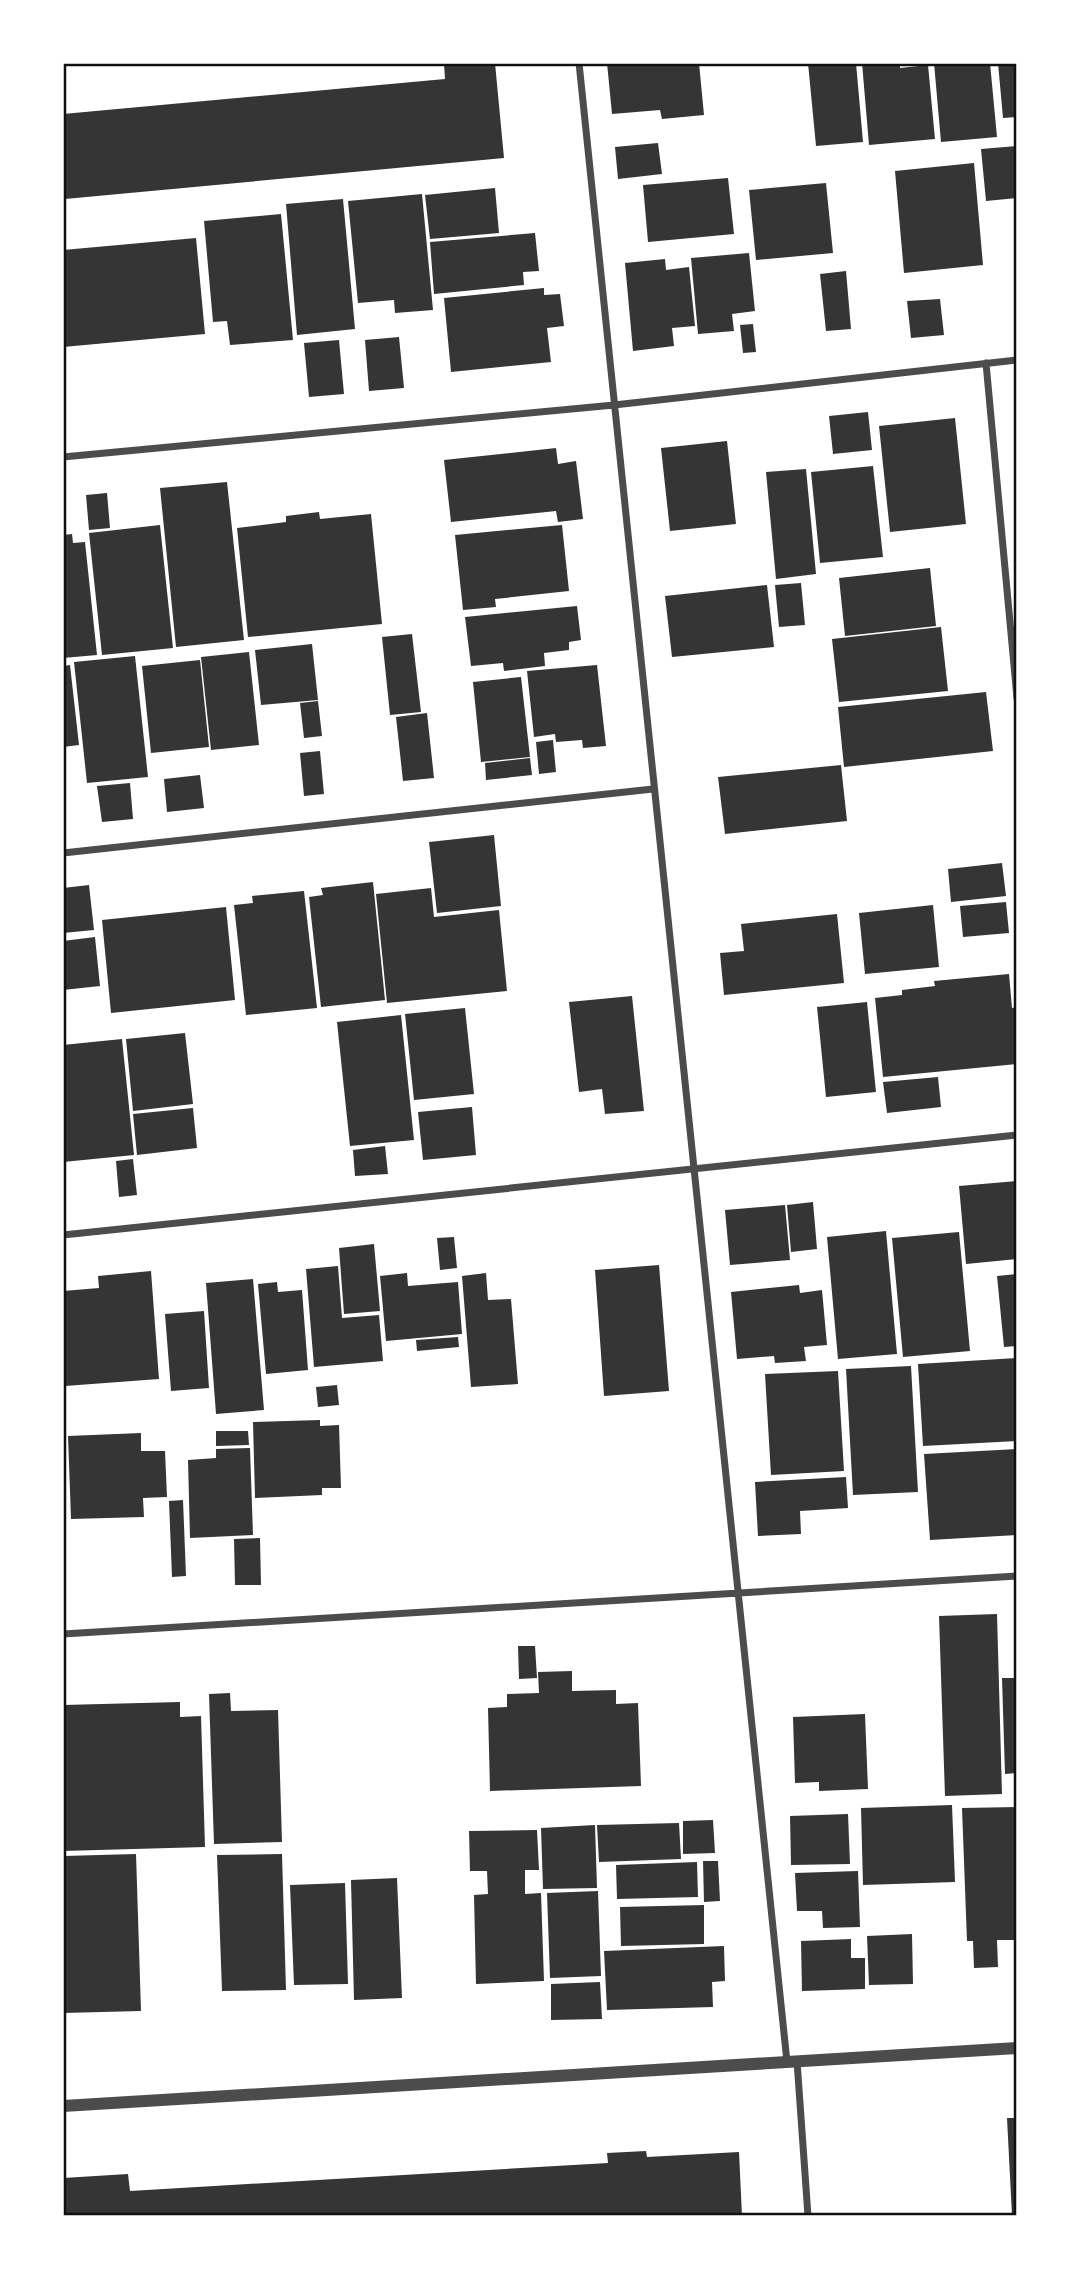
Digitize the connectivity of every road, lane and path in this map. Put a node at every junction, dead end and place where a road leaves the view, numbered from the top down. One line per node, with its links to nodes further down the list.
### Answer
1 (579, 63): 4 (street)
2 (1017, 360): 3 (street)
3 (986, 363): 4 (street); 6 (street)
4 (614, 405): 5 (street); 7 (street)
5 (63, 457)
6 (1017, 698)
7 (653, 789): 8 (street); 10 (street)
8 (63, 853)
9 (1017, 1135): 10 (street)
10 (692, 1168): 11 (street); 13 (street)
11 (63, 1235)
12 (1017, 1576): 13 (street)
13 (739, 1592): 14 (street); 16 (street)
14 (63, 1634)
15 (1017, 2048): 16 (street)
16 (792, 2062): 17 (street); 18 (street)
17 (63, 2106)
18 (808, 2216)

